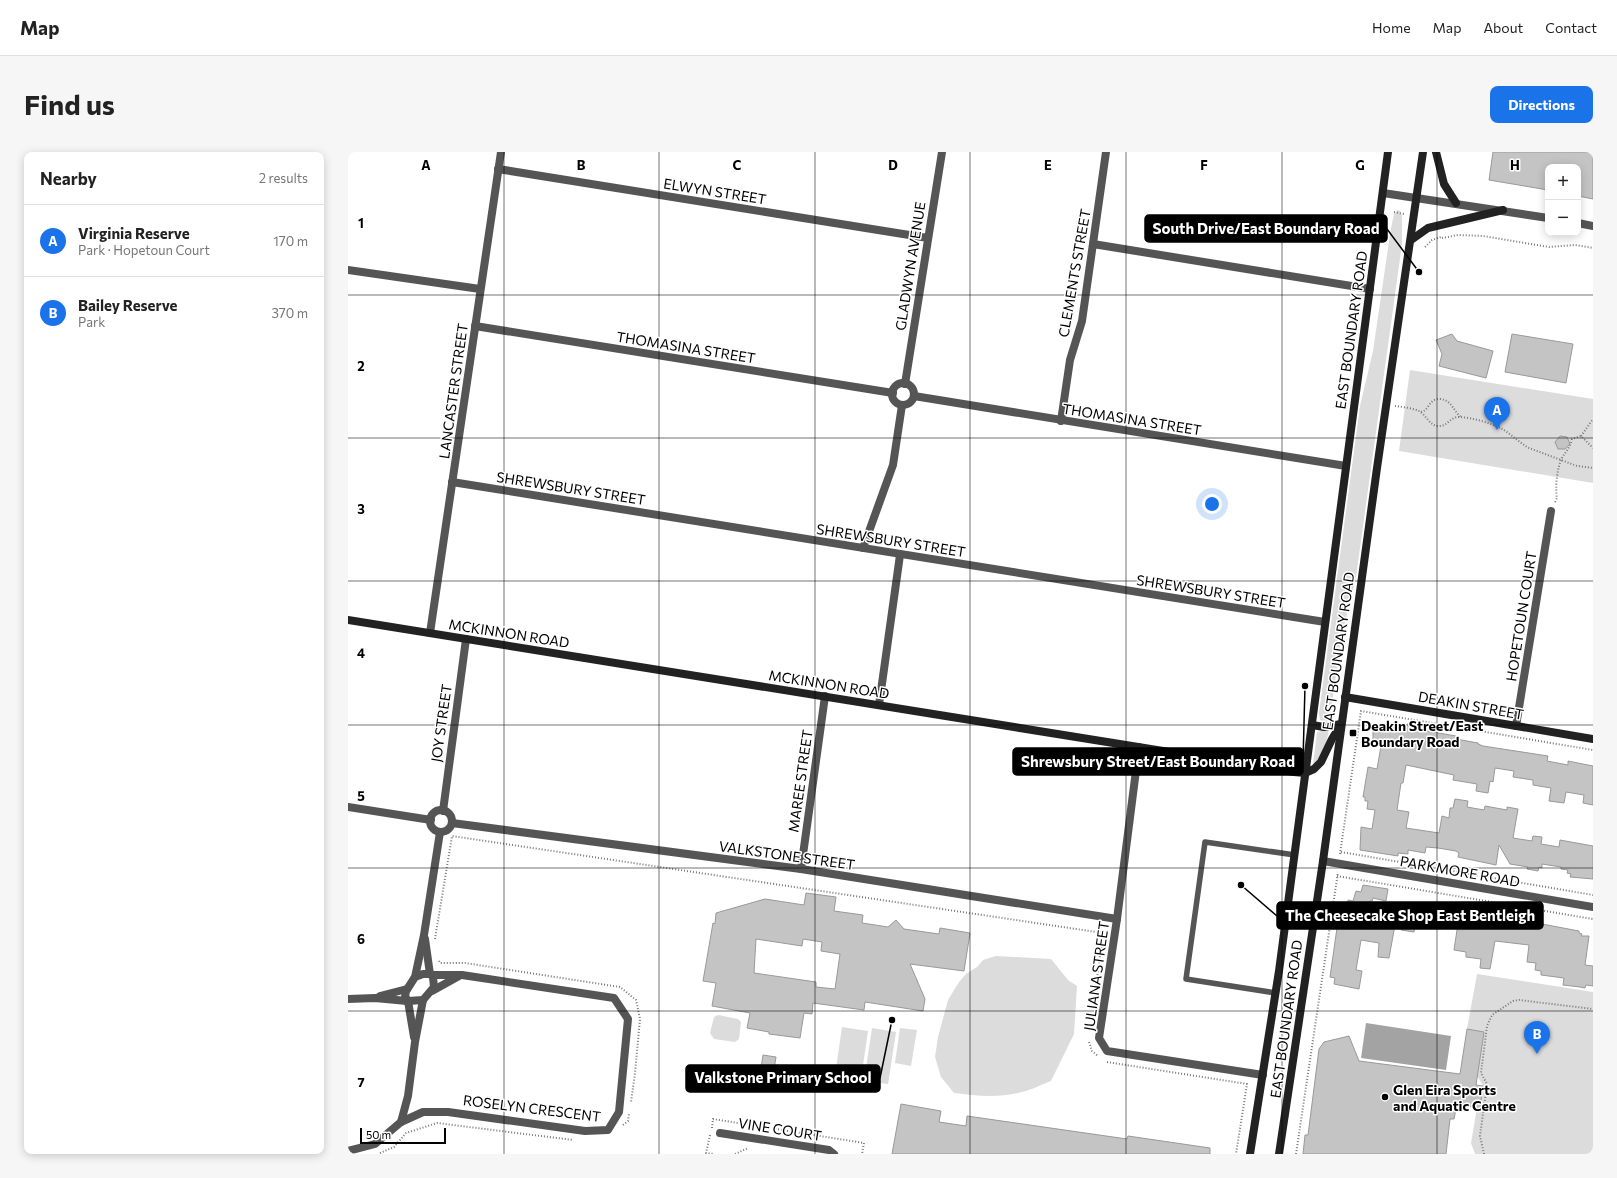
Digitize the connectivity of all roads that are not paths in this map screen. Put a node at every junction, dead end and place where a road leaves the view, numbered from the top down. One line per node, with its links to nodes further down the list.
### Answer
1 (501, 152): 7 (street, LANCASTER STREET)
2 (942, 152): 15 (street, GLADWYN AVENUE)
3 (1106, 152): 17 (street, CLEMENTS STREET)
4 (1388, 152): 8 (main road, EAST BOUNDARY ROAD)
5 (1423, 152): 9 (main road, EAST BOUNDARY ROAD)
6 (1436, 152): 10 (main road)
7 (498, 170): 15 (street, ELWYN STREET); 19 (street, LANCASTER STREET)
8 (1383, 193): 9 (street); 20 (main road, EAST BOUNDARY ROAD)
9 (1417, 198): 10 (street); 16 (main road, EAST BOUNDARY ROAD)
10 (1456, 203): 11 (street)
11 (1503, 210): 12 (street); 16 (main road)
12 (1545, 217)
13 (1581, 224): 14 (street)
14 (1593, 226)
15 (928, 238): 22 (street, GLADWYN AVENUE)
16 (1410, 240): 37 (main road, EAST BOUNDARY ROAD)
17 (1093, 244): 20 (street); 26 (street, CLEMENTS STREET)
18 (348, 270): 19 (street)
19 (480, 289): 21 (street, LANCASTER STREET)
20 (1370, 289): 27 (main road, EAST BOUNDARY ROAD)
21 (475, 326): 23 (street, THOMASINA STREET); 28 (street, LANCASTER STREET)
22 (905, 384): 23 (street); 24 (street)
23 (893, 393): 25 (street)
24 (914, 396): 25 (street); 26 (street, THOMASINA STREET)
25 (902, 405): 30 (street)
26 (1061, 421): 27 (street, THOMASINA STREET)
27 (1346, 466): 33 (main road, EAST BOUNDARY ROAD)
28 (452, 482): 30 (street, SHREWSBURY STREET); 34 (street, LANCASTER STREET)
29 (1552, 510): 41 (street, HOPETOUN COURT)
30 (863, 548): 31 (street, SHREWSBURY STREET)
31 (900, 555): 33 (street, SHREWSBURY STREET); 38 (street)
32 (348, 620): 34 (main road, MCKINNON ROAD)
33 (1325, 622): 40 (main road, EAST BOUNDARY ROAD)
34 (430, 633): 35 (main road, MCKINNON ROAD)
35 (466, 639): 36 (main road, MCKINNON ROAD); 46 (street, JOY STREET)
36 (825, 696): 38 (main road, MCKINNON ROAD); 52 (street, MAREE STREET)
37 (1345, 697): 39 (main road, EAST BOUNDARY ROAD); 41 (main road, DEAKIN STREET)
38 (879, 705): 43 (main road, MCKINNON ROAD)
39 (1341, 724): 40 (main road); 44 (main road); 51 (main road, EAST BOUNDARY ROAD)
40 (1312, 725): 44 (main road, EAST BOUNDARY ROAD)
41 (1516, 726): 42 (main road, DEAKIN STREET)
42 (1593, 739)
43 (1139, 747): 44 (main road, MCKINNON ROAD); 54 (street, JULIANA STREET)
44 (1305, 773): 50 (main road, EAST BOUNDARY ROAD)
45 (348, 807): 47 (street)
46 (443, 810): 47 (street); 48 (street)
47 (431, 820): 49 (street)
48 (452, 823): 49 (street); 52 (street, VALKSTONE STREET)
49 (440, 832): 55 (street)
50 (1295, 855): 61 (main road, EAST BOUNDARY ROAD); 61 (lane)
51 (1323, 861): 53 (street, PARKMORE ROAD); 73 (main road, EAST BOUNDARY ROAD)
52 (801, 869): 54 (street, VALKSTONE STREET)
53 (1593, 907)
54 (1117, 919): 67 (street, JULIANA STREET)
55 (424, 935): 56 (street); 58 (street)
56 (431, 974): 57 (street, ROSELYN CRESCENT); 58 (street); 60 (street)
57 (462, 975): 60 (street); 68 (street, ROSELYN CRESCENT)
58 (415, 977): 59 (street)
59 (407, 989): 62 (street); 65 (street)
60 (432, 991): 64 (street)
61 (1276, 993): 67 (main road, EAST BOUNDARY ROAD)
62 (375, 998): 63 (street); 65 (street)
63 (348, 999)
64 (423, 1000): 65 (street); 66 (street)
65 (407, 1001): 66 (street)
66 (415, 1042): 68 (street)
67 (1263, 1074): 72 (main road, EAST BOUNDARY ROAD)
68 (401, 1122): 70 (street)
69 (720, 1133): 71 (street, VINE COURT)
70 (348, 1151)
71 (834, 1154)
72 (1250, 1154)
73 (1279, 1154)

